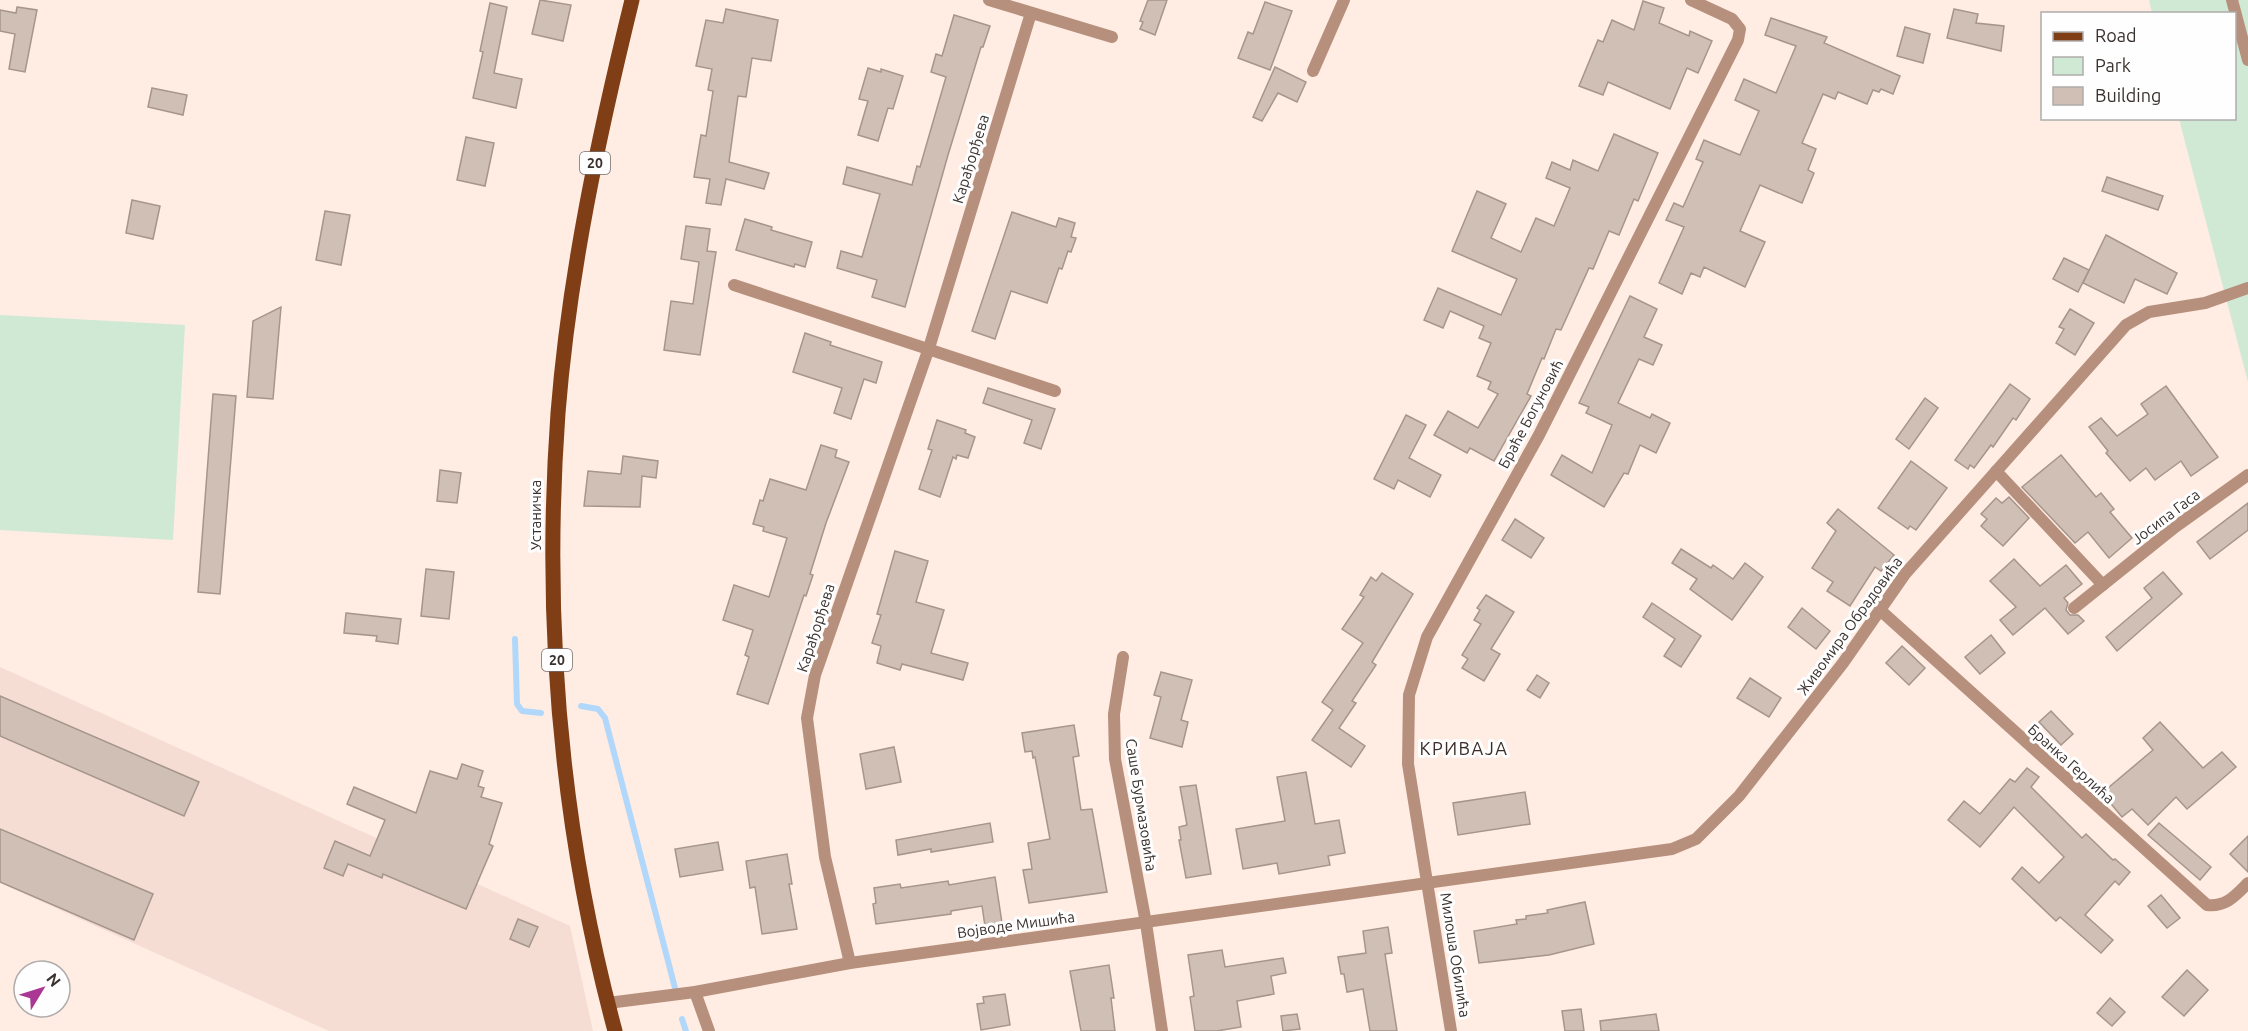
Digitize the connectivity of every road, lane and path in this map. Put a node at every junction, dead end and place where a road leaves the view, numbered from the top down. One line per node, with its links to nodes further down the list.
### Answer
1 (632, 0): 25 (main road, Устаничка / 20)
2 (989, 0): 5 (street)
3 (1344, 0): 9 (street)
4 (1691, 0): 20 (street, Браће Богуновић)
5 (1031, 13): 7 (street); 12 (street, Карађорђева)
6 (2236, 15): 8 (street)
7 (1112, 37)
8 (2248, 60)
9 (1314, 71)
10 (734, 285): 12 (street)
11 (2248, 288): 14 (street, Живомира Обрадовића)
12 (929, 348): 13 (street); 23 (street, Карађорђева)
13 (1055, 391)
14 (1996, 471): 16 (street); 18 (street, Живомира Обрадовића)
15 (2248, 475): 16 (street, Јосипа Гаса)
16 (2103, 585): 17 (street, Јосипа Гаса)
17 (2074, 608)
18 (1880, 610): 20 (street, Живомира Обрадовића); 21 (street, Бранка Герлића)
19 (1123, 657): 22 (street, Саше Бурмазовића)
20 (1428, 883): 22 (street, Војводе Мишића); 29 (street, Милоша Обилића)
21 (2248, 883)
22 (1146, 923): 23 (street, Војводе Мишића); 28 (street, Саше Бурмазовића)
23 (850, 963): 24 (street, Војводе Мишића)
24 (695, 992): 25 (street, Војводе Мишића); 27 (street)
25 (608, 1003): 26 (main road, Устаничка / 20)
26 (615, 1031)
27 (709, 1031)
28 (1162, 1031)
29 (1451, 1031)

